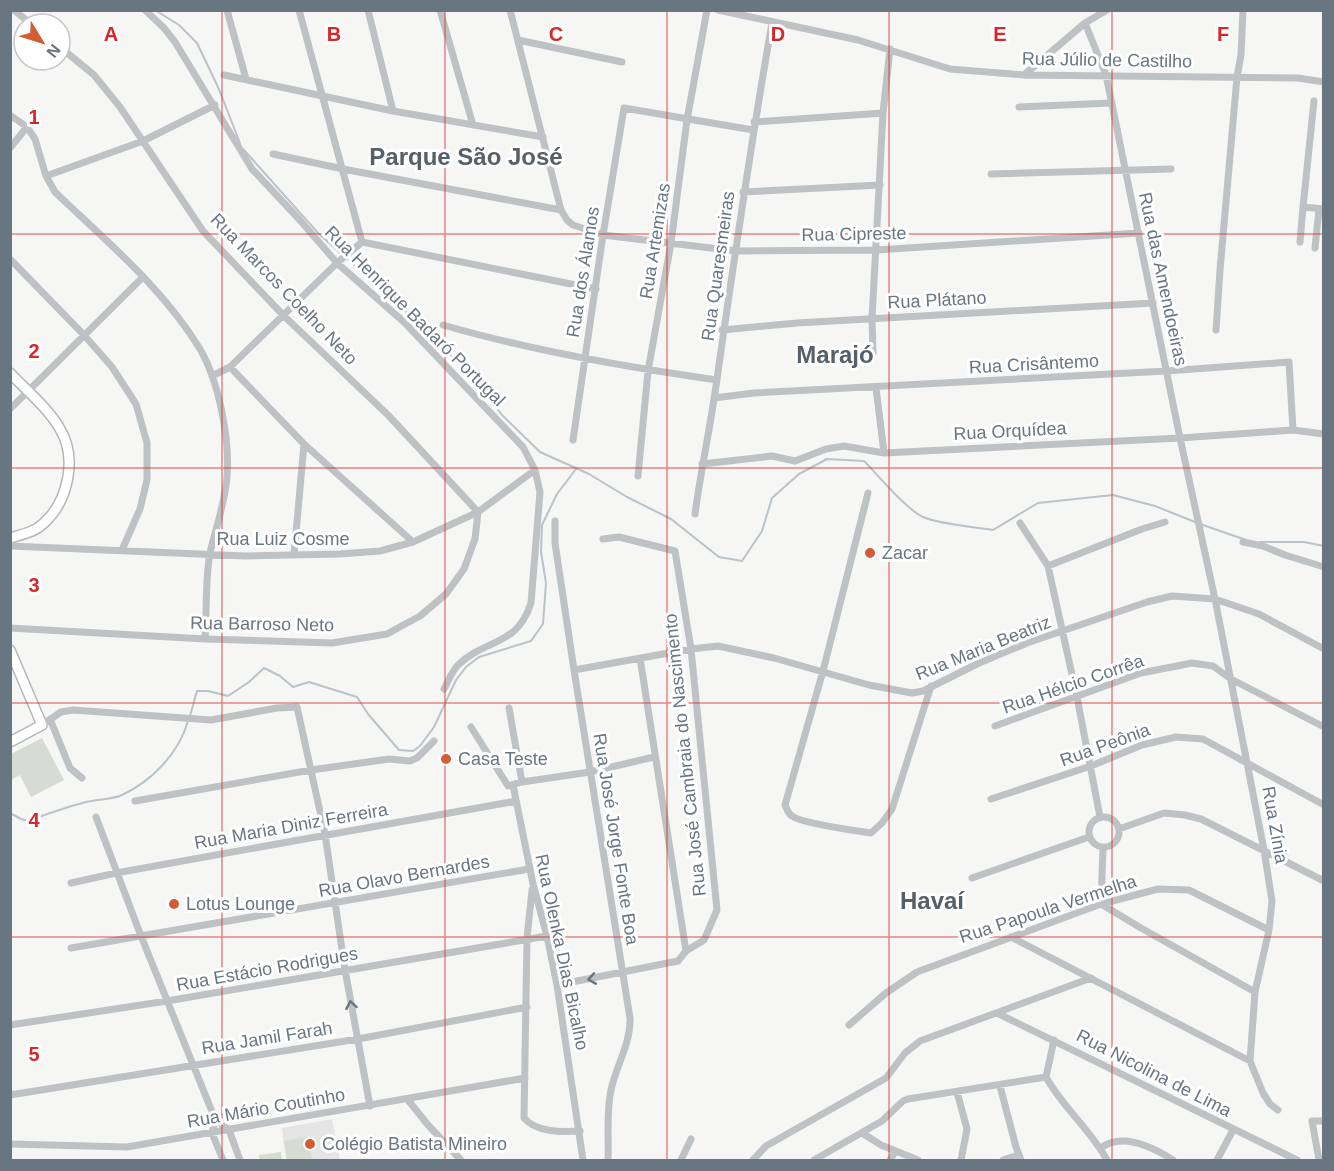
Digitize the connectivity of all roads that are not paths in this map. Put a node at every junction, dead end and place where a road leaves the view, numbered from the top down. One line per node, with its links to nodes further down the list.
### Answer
1 (145, 10): 26 (street, Rua Henrique Badaró Portugal)
2 (227, 10): 21 (street)
3 (299, 10): 23 (street)
4 (368, 10): 28 (street)
5 (440, 10): 33 (street)
6 (510, 10): 13 (street)
7 (707, 10): 31 (street, Rua Artemizas)
8 (718, 10): 11 (street, Rua Júlio de Castilho)
9 (1107, 10): 12 (street)
10 (1244, 10): 20 (street)
11 (772, 23): 14 (street, Rua Júlio de Castilho); 32 (street, Rua Quaresmeiras)
12 (1085, 23): 18 (street); 19 (street, Rua das Amendoeiras)
13 (518, 40): 16 (street); 36 (street)
14 (890, 50): 18 (street, Rua Júlio de Castilho); 29 (street)
15 (72, 57): 37 (street, Rua Marcos Coelho Neto)
16 (622, 62)
17 (224, 75): 21 (street)
18 (1023, 75): 19 (street, Rua Júlio de Castilho)
19 (1106, 75): 20 (street, Rua Júlio de Castilho); 25 (street, Rua das Amendoeiras)
20 (1237, 76): 22 (street, Rua Júlio de Castilho); 69 (street)
21 (246, 79): 23 (street)
22 (1323, 82)
23 (322, 94): 28 (street); 40 (street)
24 (1314, 101): 47 (street)
25 (1111, 103): 27 (street); 42 (street, Rua das Amendoeiras)
26 (215, 105): 37 (street); 61 (street, Rua Henrique Badaró Portugal)
27 (1019, 107)
28 (393, 111): 33 (street)
29 (883, 113): 32 (street); 45 (street)
30 (10, 115): 34 (street)
31 (687, 120): 35 (street); 52 (street, Rua dos Álamos); 55 (street, Rua Artemizas)
32 (754, 122): 35 (street, Rua Quaresmeiras)
33 (473, 125): 36 (street)
34 (27, 127): 38 (street); 44 (street)
35 (753, 130): 46 (street, Rua Quaresmeiras)
36 (543, 137): 49 (street)
37 (143, 141): 44 (street); 65 (street, Rua Marcos Coelho Neto)
38 (10, 148)
39 (273, 154): 40 (street)
40 (343, 169): 49 (street); 56 (street)
41 (1171, 169): 42 (street)
42 (1126, 170): 43 (street); 51 (street, Rua das Amendoeiras)
43 (991, 174)
44 (46, 176): 62 (street)
45 (880, 185): 46 (street); 58 (street)
46 (743, 192): 59 (street, Rua Quaresmeiras)
47 (1303, 207): 48 (street); 54 (street)
48 (1321, 209): 53 (street)
49 (561, 210): 52 (street, Rua Cipreste)
50 (1323, 224): 53 (street)
51 (1139, 233): 58 (street, Rua Cipreste); 64 (street, Rua das Amendoeiras)
52 (603, 235): 55 (street, Rua Cipreste); 63 (street, Rua dos Álamos)
53 (1316, 236): 57 (street)
54 (1300, 242)
55 (671, 243): 59 (street, Rua Cipreste); 74 (street, Rua Artemizas)
56 (359, 244): 61 (street); 63 (street)
57 (1315, 248)
58 (877, 250): 59 (street, Rua Cipreste); 66 (street)
59 (736, 251): 68 (street, Rua Quaresmeiras)
60 (10, 259): 70 (street)
61 (338, 263): 65 (street); 90 (street, Rua Henrique Badaró Portugal)
62 (143, 277): 70 (street); 77 (street)
63 (596, 289): 72 (street, Rua dos Álamos)
64 (1154, 303): 66 (street, Rua Plátano); 75 (street, Rua das Amendoeiras)
65 (283, 315): 73 (street); 93 (street, Rua Marcos Coelho Neto)
66 (872, 319): 68 (street, Rua Plátano); 71 (street)
67 (443, 325): 72 (street)
68 (723, 330): 78 (street, Rua Quaresmeiras)
69 (1216, 330)
70 (84, 335): 80 (street); 104 (street)
71 (873, 353)
72 (585, 358): 74 (street); 86 (street, Rua dos Álamos)
73 (230, 367): 77 (street); 87 (street)
74 (648, 370): 78 (street); 91 (street, Rua Artemizas)
75 (1167, 371): 79 (street, Rua Crisântemo); 83 (street, Rua Crisântemo); 85 (street, Rua das Amendoeiras)
76 (10, 373): 80 (street)
77 (213, 376): 105 (street)
78 (717, 380): 81 (street, Rua Quaresmeiras)
79 (876, 388): 81 (street, Rua Crisântemo); 88 (street)
80 (28, 392): 82 (street); 98 (street)
81 (714, 398): 89 (street, Rua Quaresmeiras)
82 (10, 410)
83 (1293, 430): 84 (street, Rua Orquídea); 85 (street, Rua Orquídea)
84 (1323, 434)
85 (1180, 438): 88 (street, Rua Orquídea); 99 (street, Rua das Amendoeiras)
86 (573, 440)
87 (304, 444): 101 (street); 106 (street)
88 (884, 453): 89 (street, Rua Orquídea)
89 (702, 464): 94 (street, Rua Quaresmeiras)
90 (535, 470): 93 (street, Rua Luiz Cosme); 121 (street)
91 (638, 476)
92 (868, 493): 118 (street)
93 (478, 512): 101 (street, Rua Luiz Cosme); 112 (street, Rua Barroso Neto)
94 (695, 514)
95 (555, 521): 117 (street, Rua José Jorge Fonte Boa)
96 (1165, 522): 107 (street)
97 (1020, 523): 107 (street)
98 (10, 538)
99 (1201, 538): 109 (street, Rua Zínia)
100 (603, 539): 113 (street, Rua José Cambraia do Nascimento)
101 (413, 542): 106 (street, Rua Luiz Cosme)
102 (1244, 542): 108 (street)
103 (10, 546): 104 (street, Rua Luiz Cosme)
104 (122, 550): 105 (street, Rua Luiz Cosme)
105 (210, 554): 106 (street, Rua Luiz Cosme); 112 (street)
106 (294, 555)
107 (1048, 566): 111 (street)
108 (1323, 567)
109 (1215, 598): 111 (street, Rua Maria Beatriz); 114 (street, Rua Maria Beatriz); 119 (street, Rua Zínia)
110 (10, 628): 112 (street, Rua Barroso Neto)
111 (1063, 631): 120 (street, Rua Maria Beatriz); 122 (street)
112 (206, 639)
113 (691, 649): 116 (street, Rua Maria Beatriz); 118 (street, Rua Maria Beatriz); 164 (street, Rua José Cambraia do Nascimento)
114 (1323, 649)
115 (10, 650): 125 (street)
116 (640, 658): 117 (street, Rua Maria Beatriz); 131 (street)
117 (574, 670): 135 (street, Rua José Jorge Fonte Boa)
118 (824, 671): 120 (street, Rua Maria Beatriz); 120 (street)
119 (1231, 679): 122 (street, Rua Hélcio Corrêa); 128 (street, Rua Hélcio Corrêa); 132 (street, Rua Zínia)
120 (931, 686)
121 (444, 689)
122 (1077, 697): 126 (street, Rua Hélcio Corrêa); 133 (street)
123 (509, 708): 137 (street)
124 (50, 719): 125 (street); 134 (street); 136 (street)
125 (42, 725): 130 (street)
126 (995, 726)
127 (471, 727): 138 (street)
128 (1323, 727)
129 (434, 741): 134 (street)
130 (10, 742)
131 (654, 756): 135 (street); 164 (street)
132 (1248, 762): 133 (street, Rua Peônia); 142 (street, Rua Peônia); 149 (street, Rua Zínia)
133 (1091, 766): 139 (street, Rua Peônia); 144 (street)
134 (311, 770): 140 (street); 146 (street)
135 (590, 772): 137 (street); 166 (street, Rua José Jorge Fonte Boa)
136 (82, 778)
137 (522, 782): 138 (street)
138 (511, 786): 141 (street, Rua Olenka Dias Bicalho)
139 (991, 800)
140 (135, 801)
141 (516, 801): 146 (street, Rua Maria Diniz Ferreira); 150 (street, Rua Olenka Dias Bicalho)
142 (1323, 805)
143 (96, 817): 151 (street)
144 (1100, 817): 145 (street); 147 (street)
145 (1119, 829): 148 (street); 149 (street)
146 (325, 834): 151 (street, Rua Maria Diniz Ferreira); 156 (street)
147 (1089, 837): 148 (street); 152 (street)
148 (1102, 848): 157 (street)
149 (1264, 850): 153 (street); 158 (street, Rua Zínia)
150 (530, 869): 155 (street, Rua Olenka Dias Bicalho); 156 (street, Rua Olavo Bernardes)
151 (116, 873): 154 (street, Rua Maria Diniz Ferreira); 159 (street)
152 (972, 878)
153 (1323, 881)
154 (71, 883)
155 (533, 884): 160 (street, Rua Olenka Dias Bicalho); 162 (street)
156 (335, 904): 159 (street, Rua Olavo Bernardes); 165 (street)
157 (1101, 904): 158 (street, Rua Papoula Vermelha); 161 (street, Rua Papoula Vermelha); 169 (street)
158 (1269, 930): 169 (street, Rua Zínia)
159 (141, 936): 163 (street, Rua Olavo Bernardes); 170 (street)
160 (547, 936): 162 (street, Rua Estácio Rodrigues); 168 (street, Rua Olenka Dias Bicalho)
161 (1011, 937): 167 (street); 174 (street, Rua Papoula Vermelha)
162 (527, 938): 165 (street, Rua Estácio Rodrigues); 171 (street)
163 (71, 948)
164 (686, 951): 166 (street, Rua José Cambraia do Nascimento)
165 (345, 970): 170 (street, Rua Estácio Rodrigues); 175 (street, one-way to 165)
166 (622, 973): 168 (street, Rua José Cambraia do Nascimento, one-way to 168); 205 (street, Rua José Jorge Fonte Boa)
167 (1091, 978): 172 (street); 177 (street)
168 (557, 985): 191 (street, Rua Olenka Dias Bicalho)
169 (1255, 992): 177 (street, Rua Zínia)
170 (167, 1001): 173 (street, Rua Estácio Rodrigues); 178 (street)
171 (527, 1007): 175 (street, Rua Jamil Farah); 180 (street)
172 (997, 1013): 176 (street, Rua Nicolina de Lima); 207 (street)
173 (10, 1025)
174 (849, 1025)
175 (358, 1039): 178 (street, Rua Jamil Farah); 185 (street)
176 (1054, 1040): 179 (street); 190 (street, Rua Nicolina de Lima)
177 (1250, 1061): 186 (street, Rua Zínia)
178 (194, 1065): 183 (street, Rua Jamil Farah); 187 (street)
179 (1046, 1077): 181 (street); 196 (street)
180 (525, 1078): 184 (street, Rua Mário Coutinho); 191 (street)
181 (1000, 1086): 182 (street); 200 (street)
182 (957, 1092): 193 (street); 211 (street)
183 (10, 1095)
184 (408, 1100): 185 (street, Rua Mário Coutinho); 203 (street)
185 (370, 1106): 189 (street, Rua Mário Coutinho)
186 (1278, 1110)
187 (215, 1119): 189 (street); 192 (street)
188 (1323, 1121): 197 (street)
189 (229, 1130): 192 (street, Rua Mário Coutinho); 202 (street)
190 (1233, 1130): 199 (street, Rua Nicolina de Lima); 215 (street)
191 (580, 1131): 204 (street, Rua Olenka Dias Bicalho)
192 (212, 1133): 195 (street, Rua Mário Coutinho); 201 (street)
193 (862, 1133): 198 (street); 208 (street)
194 (691, 1139): 206 (street)
195 (10, 1144)
196 (1101, 1148): 213 (street); 214 (street)
197 (1320, 1151): 217 (street)
198 (895, 1152): 209 (street); 210 (street)
199 (1284, 1157): 216 (street, Rua Nicolina de Lima)
200 (1020, 1158): 212 (street)
201 (223, 1161)
202 (240, 1161)
203 (461, 1161)
204 (583, 1161)
205 (608, 1161)
206 (681, 1161)
207 (753, 1161)
208 (814, 1161)
209 (890, 1161)
210 (918, 1161)
211 (961, 1161)
212 (1003, 1161)
213 (1107, 1161)
214 (1173, 1161)
215 (1217, 1161)
216 (1297, 1161)
217 (1319, 1161)

